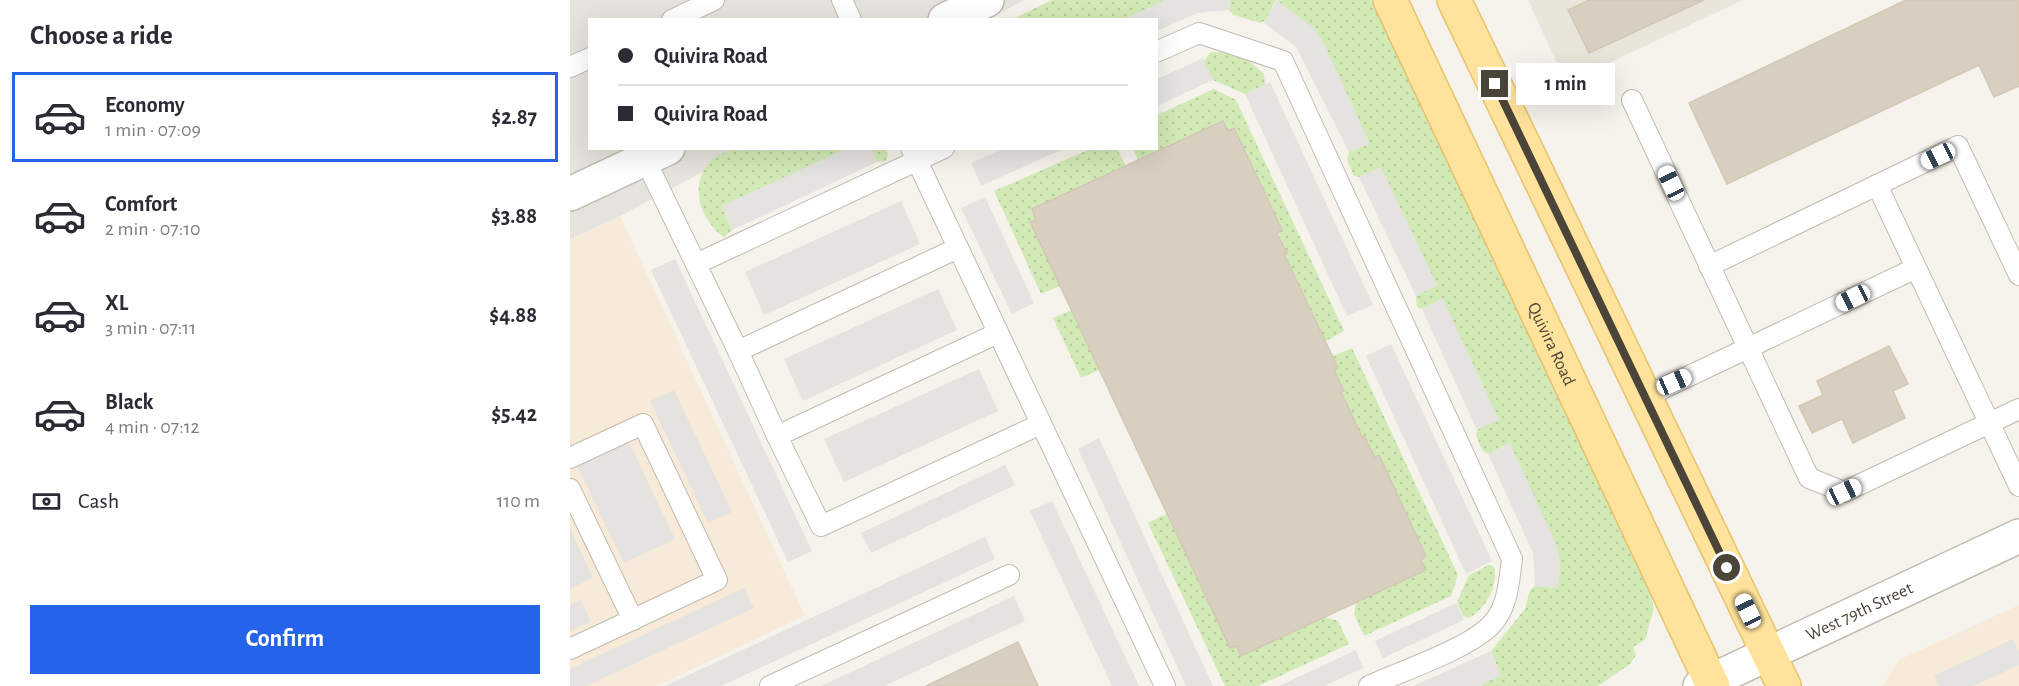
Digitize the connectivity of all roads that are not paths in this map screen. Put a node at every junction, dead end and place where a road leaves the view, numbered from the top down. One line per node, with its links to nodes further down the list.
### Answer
1 (714, 0): 6 (lane)
2 (842, 0): 7 (lane)
3 (987, 0): 8 (street)
4 (1390, 0): 39 (main road, Quivira Road)
5 (1454, 0): 26 (main road)
6 (676, 18)
7 (849, 18)
8 (949, 18)
9 (1158, 51): 42 (lane)
10 (588, 59): 11 (lane)
11 (570, 67)
12 (1632, 100): 20 (lane)
13 (935, 150): 15 (lane)
14 (657, 154): 17 (street); 19 (lane)
15 (914, 155): 18 (lane); 19 (lane)
16 (1877, 185): 20 (lane); 21 (lane); 22 (lane)
17 (570, 194)
18 (958, 248): 23 (lane); 25 (lane)
19 (696, 264): 25 (lane)
20 (1709, 266): 24 (lane)
21 (1916, 268): 24 (lane); 28 (lane)
22 (2019, 275)
23 (998, 333): 29 (lane); 30 (lane)
24 (1748, 349): 26 (lane); 28 (lane)
25 (738, 351): 30 (lane)
26 (1645, 397): 38 (main road)
27 (2019, 409): 28 (lane)
28 (1990, 423): 32 (lane)
29 (1041, 424): 30 (lane); 41 (lane)
30 (777, 436)
31 (570, 458): 36 (lane)
32 (2019, 486)
33 (570, 489): 36 (lane)
34 (2019, 537): 38 (street, West 79th Street)
35 (1009, 575): 40 (lane)
36 (633, 620): 37 (lane)
37 (570, 649)
38 (1768, 653): 39 (street, West 79th Street); 43 (main road)
39 (1708, 684)
40 (770, 686)
41 (1165, 686)
42 (1369, 686)
43 (1784, 686)

